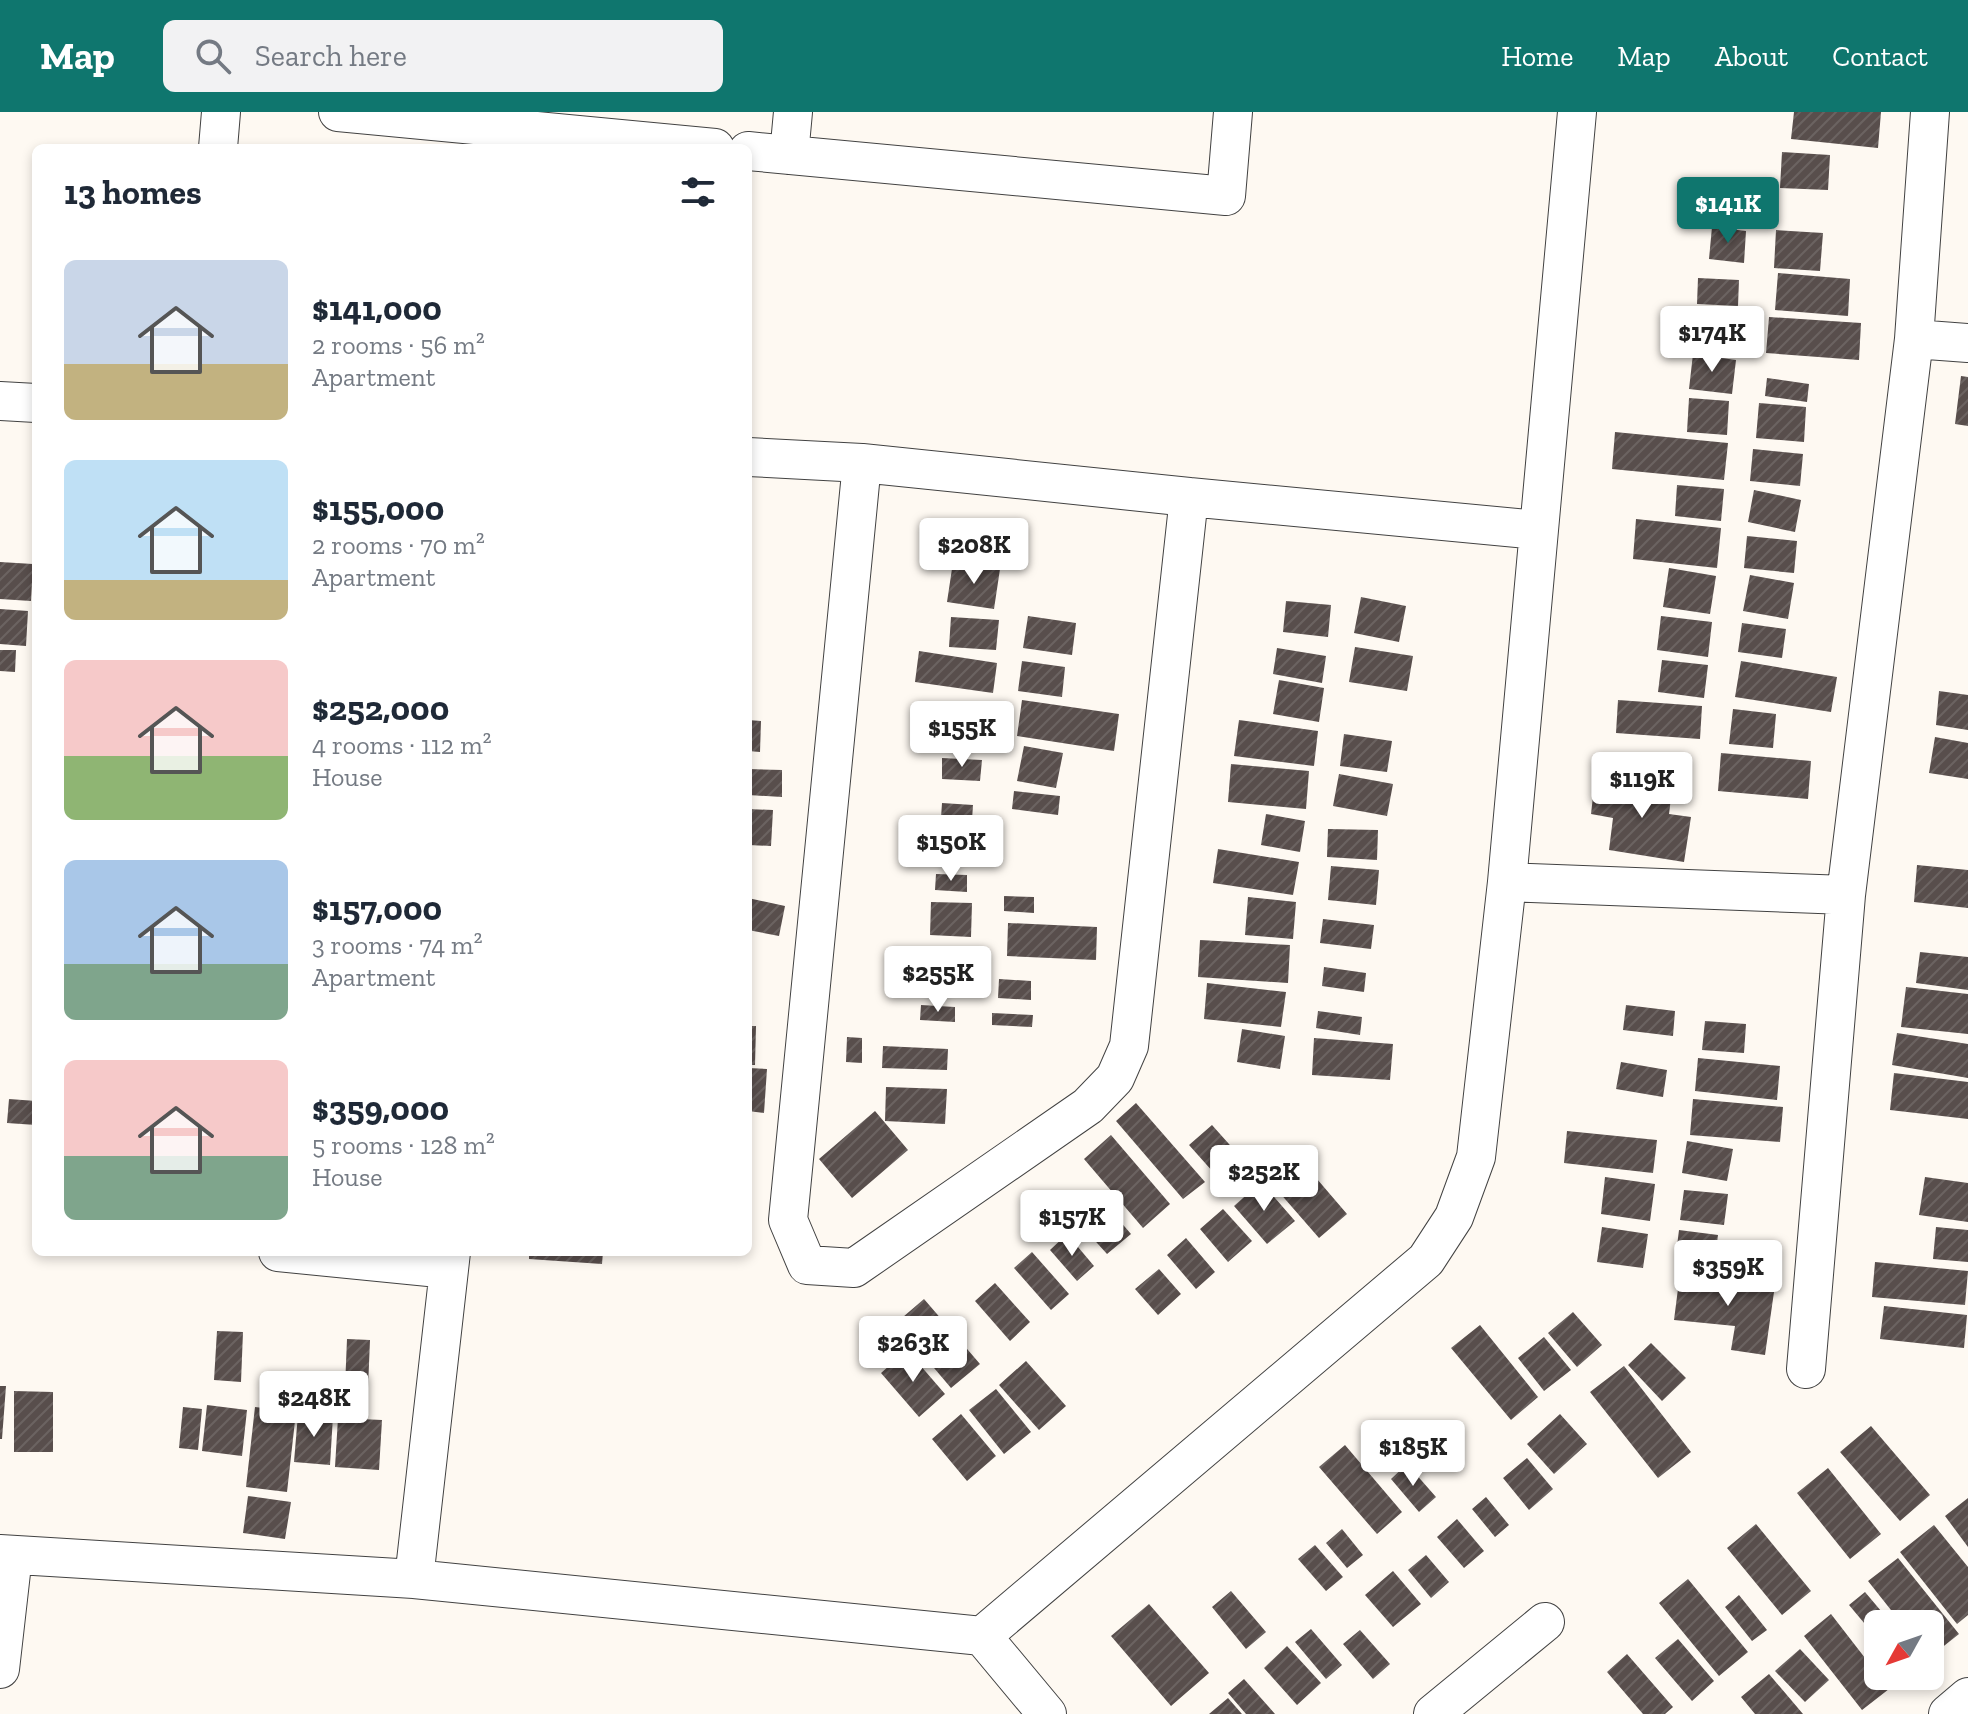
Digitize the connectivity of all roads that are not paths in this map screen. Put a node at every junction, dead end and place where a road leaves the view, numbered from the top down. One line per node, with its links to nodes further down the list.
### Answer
1 (221, 112): 8 (street)
2 (793, 112): 11 (street)
3 (1233, 112): 11 (street)
4 (1577, 112): 19 (street)
5 (1930, 112): 12 (street)
6 (359, 113): 7 (street)
7 (574, 141): 9 (street)
8 (218, 144)
9 (634, 144)
10 (752, 151): 11 (street)
11 (789, 155)
12 (1914, 339): 13 (street); 21 (street)
13 (1968, 343)
14 (0, 401): 15 (street)
15 (32, 403)
16 (752, 457): 17 (street)
17 (862, 463): 18 (street); 18 (street)
18 (1189, 497): 19 (street)
19 (1538, 530): 20 (street)
20 (1507, 882): 21 (street); 28 (street)
21 (1846, 895): 24 (street)
22 (364, 1256): 23 (street)
23 (450, 1260): 26 (street)
24 (1806, 1369)
25 (6, 1554): 26 (street); 29 (street)
26 (414, 1579): 28 (street)
27 (1545, 1622): 32 (street)
28 (982, 1636): 31 (street)
29 (0, 1669)
30 (1968, 1697): 33 (street)
31 (1047, 1714)
32 (1433, 1714)
33 (1948, 1714)

